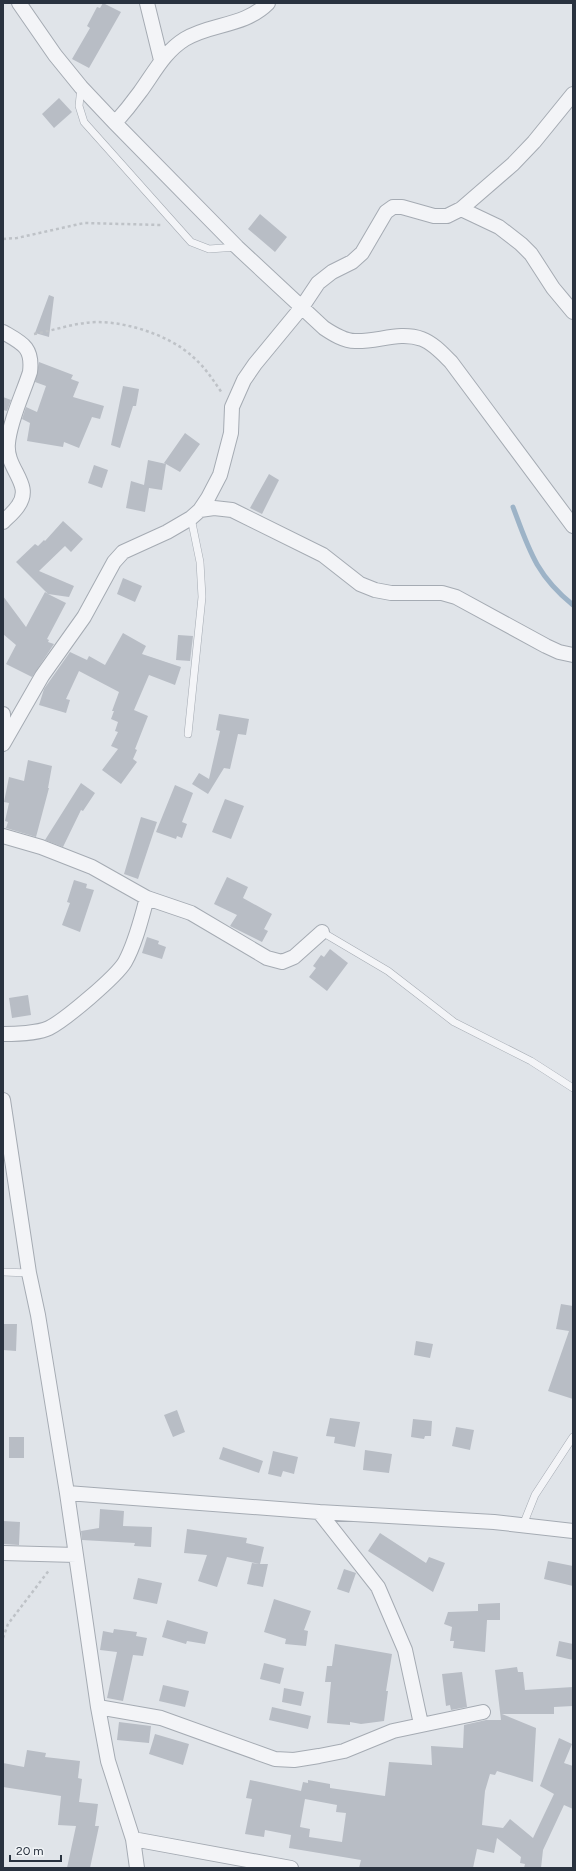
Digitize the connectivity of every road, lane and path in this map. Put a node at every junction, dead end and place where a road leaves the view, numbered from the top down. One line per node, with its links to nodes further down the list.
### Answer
1 (19, 3): 5 (street)
2 (147, 3): 4 (street)
3 (268, 3): 4 (street)
4 (161, 60): 7 (street)
5 (81, 87): 7 (street); 9 (lane)
6 (573, 94): 8 (street)
7 (115, 123): 11 (street)
8 (461, 209): 12 (street); 13 (street)
9 (176, 226): 10 (path); 11 (lane)
10 (3, 238)
11 (237, 247): 12 (street)
12 (302, 307): 16 (street); 19 (street)
13 (573, 312)
14 (3, 332): 15 (street)
15 (16, 339): 16 (path); 18 (street)
16 (232, 407): 17 (street)
17 (195, 514): 20 (street); 22 (lane); 23 (street)
18 (3, 522)
19 (573, 526)
20 (573, 655)
21 (3, 714): 23 (street)
22 (188, 734)
23 (3, 745)
24 (3, 836): 25 (street)
25 (147, 898): 26 (street); 27 (street)
26 (322, 932): 28 (lane)
27 (3, 1034)
28 (573, 1088)
29 (3, 1100): 31 (street)
30 (3, 1272): 31 (lane)
31 (29, 1273): 33 (street)
32 (573, 1437): 35 (lane)
33 (67, 1493): 34 (street); 39 (street)
34 (319, 1512): 35 (street); 43 (street)
35 (523, 1525): 36 (street)
36 (573, 1531)
37 (3, 1553): 38 (street)
38 (61, 1555): 39 (street); 40 (path)
39 (76, 1556): 41 (street)
40 (3, 1638)
41 (98, 1707): 43 (street); 44 (street)
42 (483, 1712): 43 (street)
43 (421, 1724)
44 (134, 1839): 45 (street); 46 (street)
45 (137, 1868)
46 (291, 1868)

